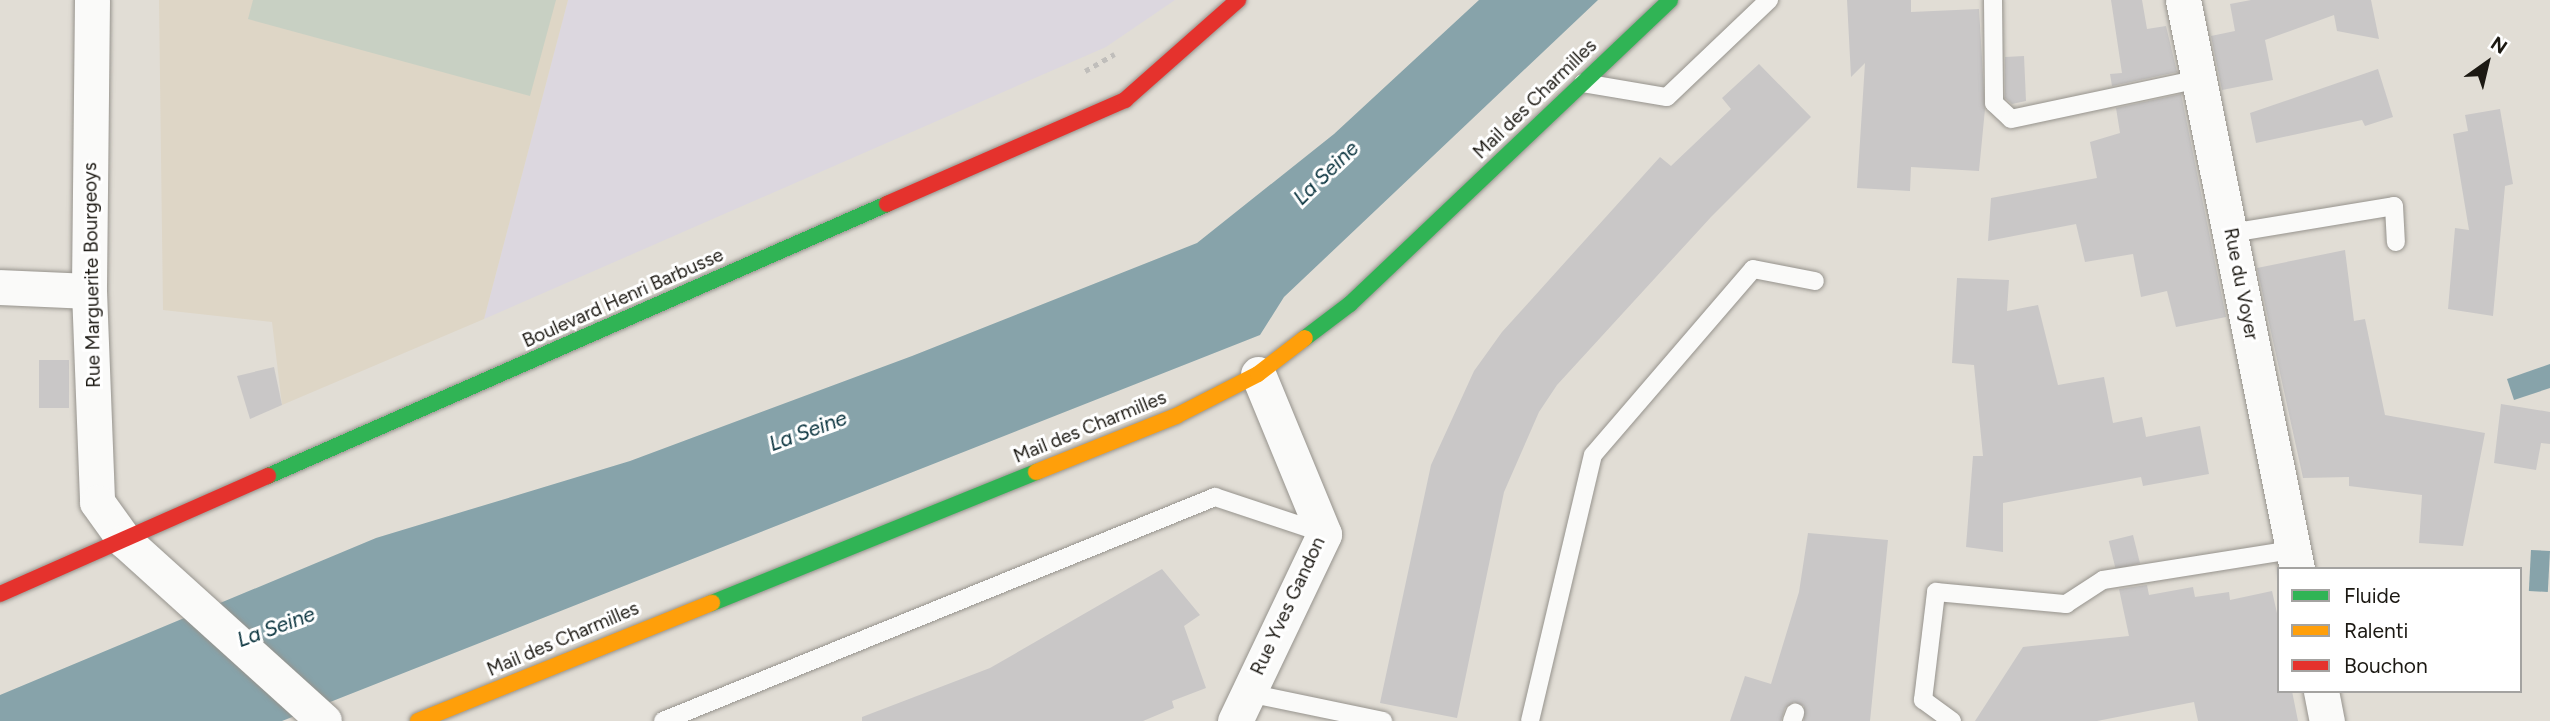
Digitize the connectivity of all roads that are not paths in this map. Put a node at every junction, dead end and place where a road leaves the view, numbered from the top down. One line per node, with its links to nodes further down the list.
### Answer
1 (92, 0): 13 (street, Rue Marguerite Bourgeoys)
2 (1238, 0): 16 (main road, Boulevard Henri Barbusse)
3 (1670, 0): 8 (main road, Mail des Charmilles)
4 (1769, 0): 8 (lane)
5 (1993, 0): 7 (lane)
6 (2183, 0): 7 (street, Rue du Voyer)
7 (2199, 79): 9 (street, Rue du Voyer)
8 (1583, 83): 14 (main road, Mail des Charmilles)
9 (2231, 233): 10 (lane); 17 (street, Rue du Voyer)
10 (2396, 242)
11 (1815, 281): 25 (lane)
12 (0, 287): 13 (street)
13 (89, 291): 16 (street, Rue Marguerite Bourgeoys)
14 (1258, 374): 15 (street, Rue Yves Gandon); 22 (main road, Mail des Charmilles)
15 (1324, 534): 20 (street, Rue Yves Gandon); 23 (lane)
16 (136, 549): 18 (main road, Boulevard Henri Barbusse); 21 (street, Rue Marguerite Bourgeoys)
17 (2295, 559): 26 (lane)
18 (0, 594)
19 (2321, 693): 27 (street)
20 (1241, 707): 24 (lane)
21 (315, 713)
22 (418, 721)
23 (663, 721)
24 (1383, 721)
25 (1530, 721)
26 (1952, 721)
27 (2327, 721)

